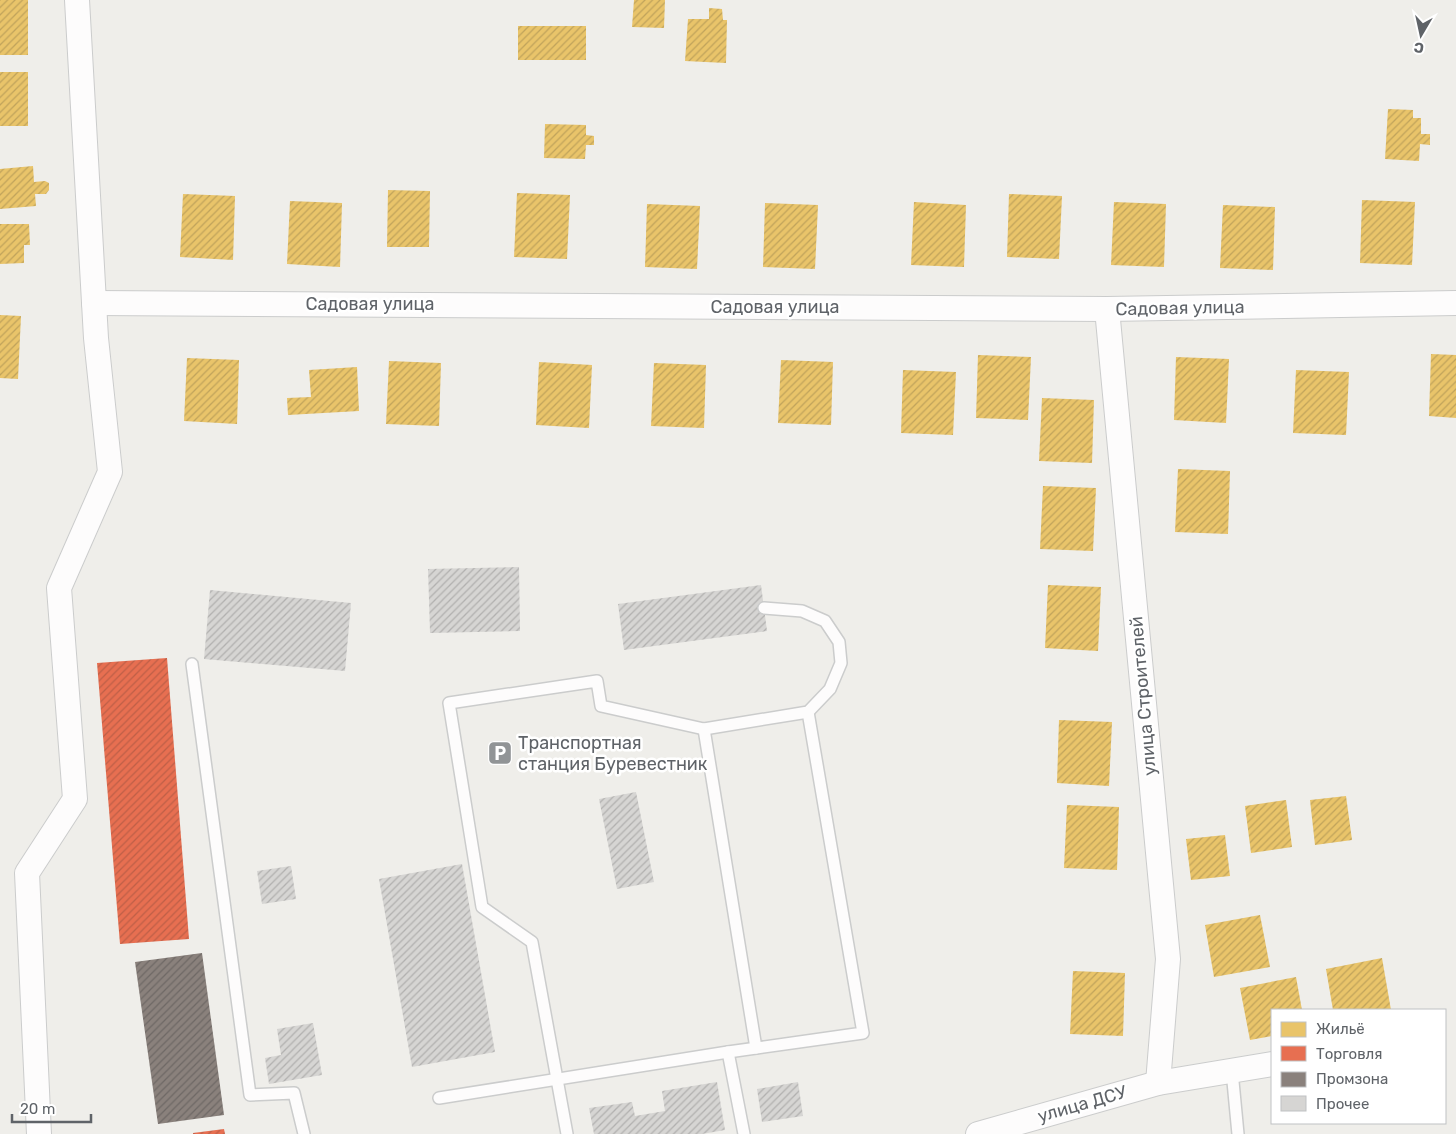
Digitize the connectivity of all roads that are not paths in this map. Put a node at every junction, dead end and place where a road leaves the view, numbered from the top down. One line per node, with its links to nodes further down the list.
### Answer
1 (77, 0): 2 (street)
2 (94, 302): 4 (street, Садовая улица); 16 (street)
3 (1456, 303): 4 (street, Садовая улица)
4 (1107, 309): 14 (street, улица Строителей)
5 (764, 608): 7 (lane)
6 (192, 664): 17 (lane)
7 (808, 712): 8 (lane); 9 (lane)
8 (704, 729): 9 (lane); 13 (lane)
9 (756, 1048): 10 (lane)
10 (728, 1052): 13 (lane); 19 (lane)
11 (1271, 1064): 12 (street, улица ДСУ)
12 (1232, 1070): 14 (street, улица ДСУ); 21 (lane)
13 (556, 1079): 15 (lane); 18 (lane)
14 (1158, 1083): 20 (street, улица ДСУ)
15 (439, 1098)
16 (39, 1134)
17 (304, 1134)
18 (567, 1134)
19 (744, 1134)
20 (978, 1134)
21 (1238, 1134)

